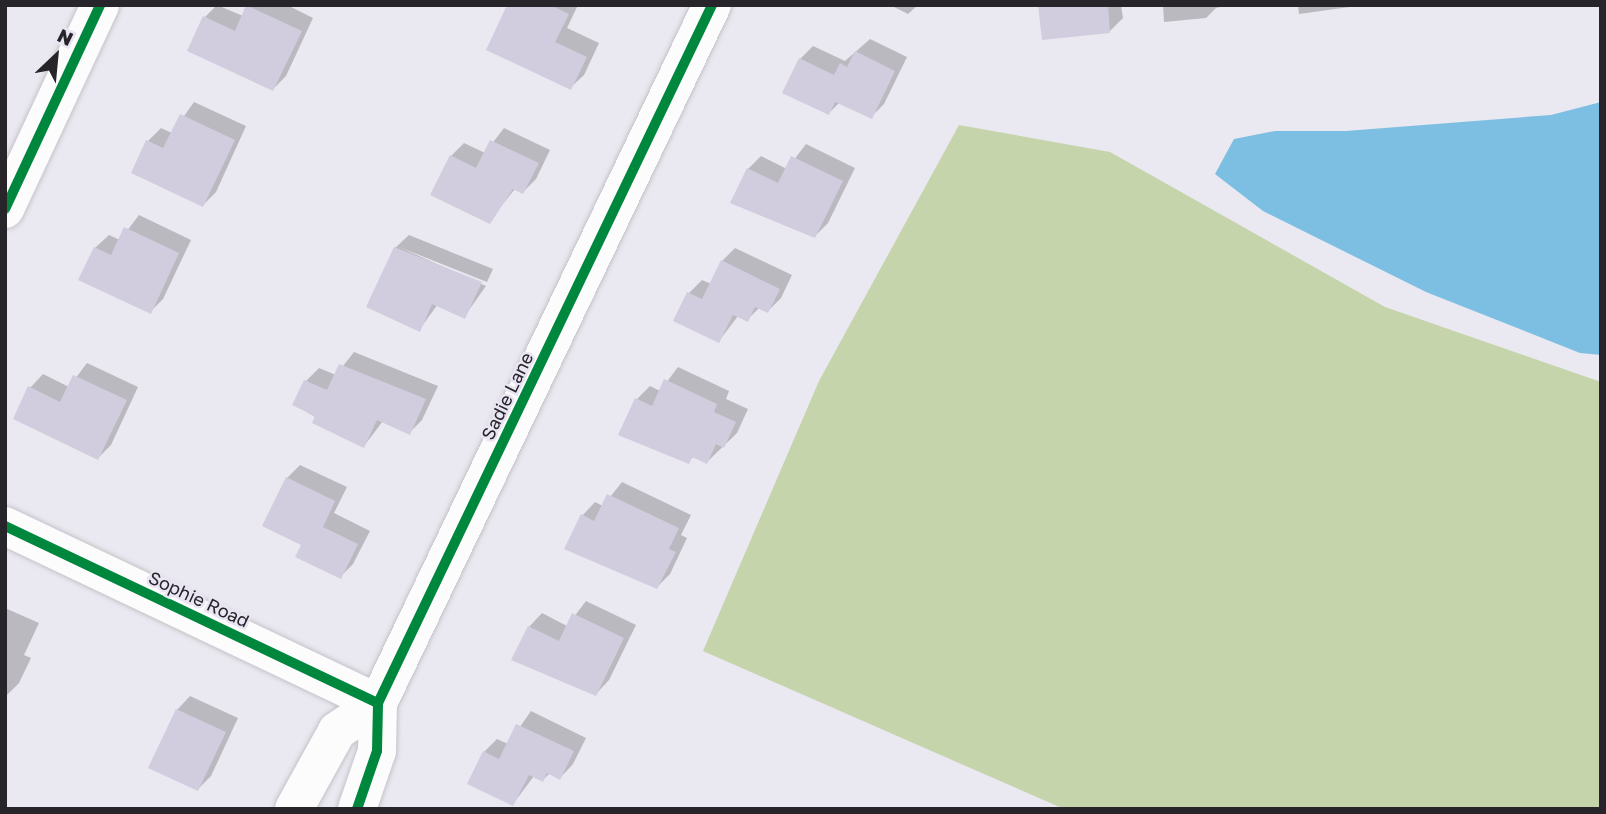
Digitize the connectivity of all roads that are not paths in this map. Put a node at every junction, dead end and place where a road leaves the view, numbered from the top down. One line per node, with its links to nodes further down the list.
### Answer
1 (100, 5): 3 (street)
2 (712, 5): 5 (street, Sadie Lane)
3 (5, 209)
4 (5, 526): 5 (street, Sophie Road)
5 (378, 703): 6 (street); 7 (street, Sadie Lane)
6 (294, 809)
7 (357, 809)

